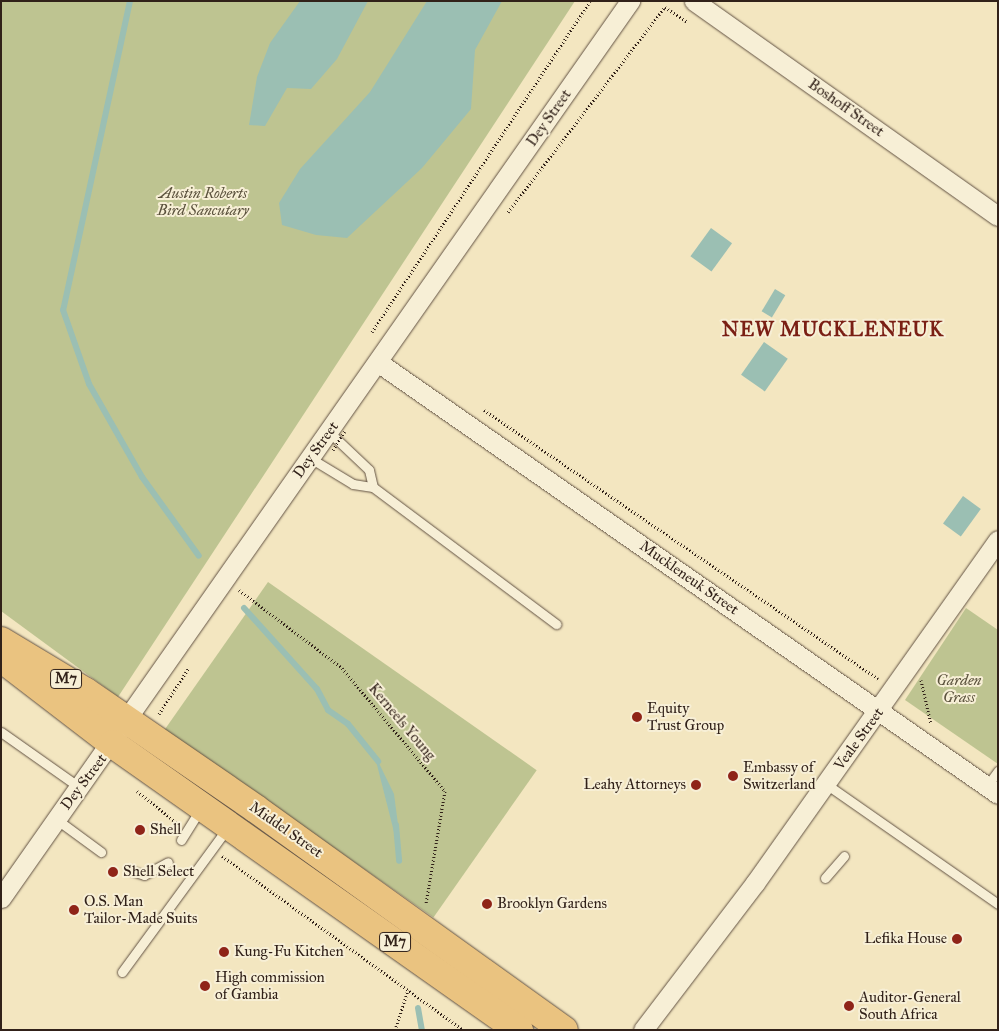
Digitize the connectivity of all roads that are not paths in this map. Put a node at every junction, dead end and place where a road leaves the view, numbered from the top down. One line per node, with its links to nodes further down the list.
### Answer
1 (630, 1): 4 (street, Dey Street)
2 (694, 1): 3 (street, Boshoff Street)
3 (998, 216)
4 (379, 364): 5 (street, Dey Street); 12 (street, Muckleneuk Street)
5 (337, 431): 6 (street, Dey Street); 7 (lane)
6 (310, 458): 7 (lane); 13 (street, Dey Street)
7 (373, 487): 9 (lane)
8 (998, 540): 12 (street, Veale Street)
9 (556, 624)
10 (1, 641): 13 (main road, Middel Street / M7)
11 (1, 658): 15 (main road, Middel Street / M7)
12 (880, 709): 17 (street, Veale Street); 19 (street, Muckleneuk Street)
13 (128, 722): 15 (street, Dey Street); 33 (main road, Middel Street / M7)
14 (1, 732): 18 (lane)
15 (113, 744): 18 (street, Dey Street); 20 (main road, Middel Street / M7)
16 (998, 771): 19 (lane)
17 (826, 784): 30 (lane); 34 (street, Veale Street)
18 (79, 787): 21 (street, Dey Street)
19 (992, 790)
20 (202, 806): 22 (main road, Middel Street / M7); 23 (lane)
21 (56, 819): 24 (lane); 29 (street, Dey Street)
22 (229, 825): 31 (lane); 32 (main road, Middel Street / M7)
23 (182, 840)
24 (102, 852)
25 (844, 856): 28 (lane)
26 (168, 862): 27 (lane)
27 (128, 870)
28 (825, 878)
29 (1, 898)
30 (998, 904)
31 (122, 972)
32 (519, 1030)
33 (564, 1030)
34 (643, 1030)

